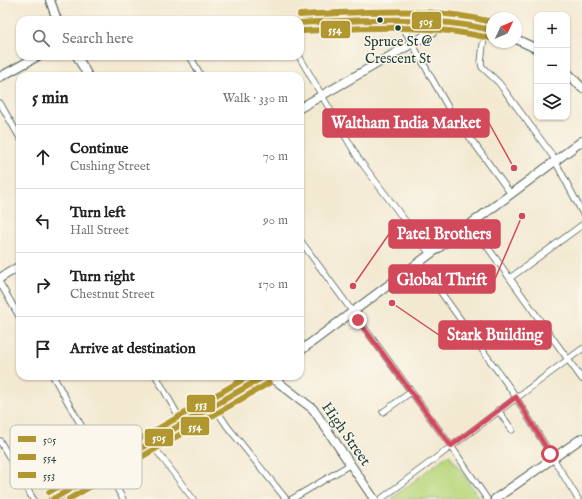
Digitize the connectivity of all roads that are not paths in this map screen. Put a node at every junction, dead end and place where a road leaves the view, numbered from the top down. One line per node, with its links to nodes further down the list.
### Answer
1 (50, 0): 2 (main road); 3 (main road)
2 (52, 16)
3 (56, 16)
4 (399, 20): 5 (main road); 6 (main road); 10 (street)
5 (451, 21): 7 (main road); 10 (main road)
6 (304, 23)
7 (486, 29)
8 (486, 38): 26 (street)
9 (522, 41): 11 (main road)
10 (412, 44): 21 (main road); 27 (street)
11 (535, 48)
12 (31, 60): 19 (main road)
13 (79, 60): 16 (main road)
14 (192, 60): 17 (street)
15 (301, 60): 21 (street)
16 (86, 72)
17 (199, 72)
18 (570, 75): 20 (main road)
19 (0, 77)
20 (582, 88)
21 (322, 96): 23 (main road); 32 (street)
22 (0, 103): 24 (street)
23 (304, 106)
24 (16, 131)
25 (582, 141): 26 (main road)
26 (556, 160): 27 (main road); 28 (street)
27 (511, 194): 29 (main road)
28 (582, 212)
29 (470, 224): 32 (main road); 36 (street)
30 (582, 225): 36 (street)
31 (304, 245): 39 (street)
32 (430, 254): 33 (main road)
33 (419, 262): 39 (main road); 49 (street)
34 (16, 268): 35 (main road)
35 (0, 278)
36 (510, 278): 42 (street)
37 (0, 283): 38 (street)
38 (16, 311)
39 (353, 312): 40 (main road); 48 (street)
40 (304, 348)
41 (582, 349): 42 (street)
42 (569, 358): 43 (street); 49 (street)
43 (582, 379)
44 (55, 380): 54 (street)
45 (158, 380): 53 (street)
46 (258, 380): 50 (main road)
47 (275, 380): 63 (main road, High Street)
48 (411, 392): 52 (street); 59 (street)
49 (516, 397): 51 (street); 61 (street)
50 (214, 406): 53 (main road); 71 (street)
51 (498, 410): 55 (street); 59 (street)
52 (383, 412)
53 (183, 424): 58 (main road)
54 (81, 425)
55 (512, 430)
56 (582, 438): 61 (main road)
57 (0, 441): 62 (street)
58 (151, 442): 60 (main road); 70 (street)
59 (451, 446): 74 (street); 75 (street)
60 (142, 447)
61 (553, 458): 76 (main road); 77 (street)
62 (10, 459)
63 (351, 464): 72 (street); 73 (main road, High Street)
64 (27, 489): 67 (street)
65 (71, 489): 68 (main road)
66 (117, 489): 69 (street)
67 (33, 499)
68 (53, 499)
69 (123, 499)
70 (193, 499)
71 (286, 499)
72 (292, 499)
73 (374, 499)
74 (380, 499)
75 (487, 499)
76 (495, 499)
77 (578, 499)

